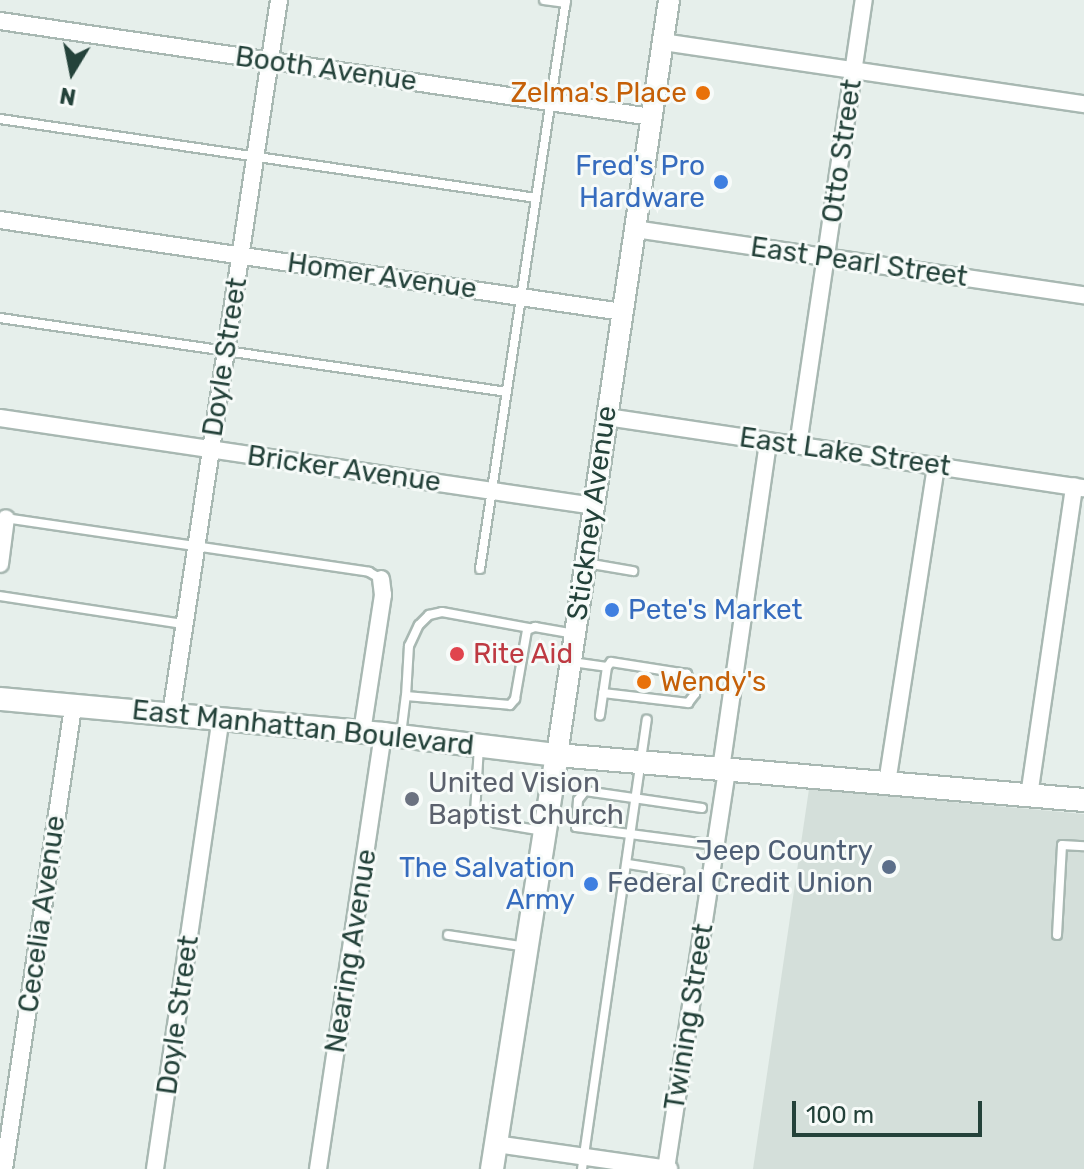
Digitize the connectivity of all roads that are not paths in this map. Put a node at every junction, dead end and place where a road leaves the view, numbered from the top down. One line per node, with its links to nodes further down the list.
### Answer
1 (279, 0): 8 (street, Doyle Street)
2 (544, 0): 5 (lane)
3 (864, 0): 9 (street, Otto Street)
4 (664, 1): 7 (street, Stickney Avenue)
5 (566, 2): 10 (lane)
6 (0, 21): 8 (street, Booth Avenue)
7 (663, 42): 9 (street); 12 (street, Stickney Avenue)
8 (269, 61): 10 (street, Booth Avenue); 14 (street, Doyle Street)
9 (854, 70): 11 (street); 19 (street, Otto Street)
10 (550, 102): 12 (street, Booth Avenue); 15 (lane)
11 (1084, 104)
12 (652, 117): 17 (street, Stickney Avenue)
13 (0, 119): 14 (lane)
14 (255, 156): 15 (lane); 18 (street, Doyle Street)
15 (536, 198): 21 (lane)
16 (0, 220): 18 (street, Homer Avenue)
17 (635, 229): 19 (street, East Pearl Street); 22 (street, Stickney Avenue)
18 (240, 256): 21 (street, Homer Avenue); 24 (street, Doyle Street)
19 (826, 257): 20 (street, East Pearl Street); 29 (street, Otto Street)
20 (1084, 295)
21 (521, 297): 22 (street, Homer Avenue); 25 (lane)
22 (622, 312): 26 (street, Stickney Avenue)
23 (0, 318): 24 (lane)
24 (226, 351): 25 (lane); 30 (street, Doyle Street)
25 (507, 392): 33 (lane)
26 (607, 417): 28 (street, East Lake Street); 34 (street, Stickney Avenue)
27 (0, 418): 30 (street, Bricker Avenue)
28 (768, 441): 29 (street, East Lake Street); 60 (street, Twining Street)
29 (798, 445): 31 (street, East Lake Street)
30 (211, 449): 33 (street, Bricker Avenue); 36 (street, Doyle Street)
31 (936, 466): 32 (street, East Lake Street); 61 (street)
32 (1079, 487): 62 (street)
33 (494, 491): 34 (street, Bricker Avenue); 39 (lane)
34 (594, 506): 37 (street, Stickney Avenue)
35 (3, 518): 36 (lane); 38 (street)
36 (196, 546): 41 (lane); 43 (street, Doyle Street)
37 (585, 563): 40 (lane); 45 (street, Stickney Avenue)
38 (0, 564)
39 (480, 569)
40 (633, 571)
41 (381, 579): 56 (street, Nearing Avenue)
42 (0, 596): 43 (lane)
43 (184, 624): 52 (street, Doyle Street)
44 (529, 628): 45 (lane); 49 (lane); 49 (lane)
45 (574, 634): 46 (street, Stickney Avenue)
46 (570, 662): 47 (lane); 58 (street, Stickney Avenue)
47 (607, 667): 48 (lane); 48 (lane)
48 (603, 693): 53 (lane)
49 (406, 696): 56 (lane)
50 (0, 699): 51 (main road, East Manhattan Boulevard)
51 (73, 706): 52 (main road, East Manhattan Boulevard); 77 (street, Cecelia Avenue)
52 (171, 714): 54 (main road, East Manhattan Boulevard)
53 (600, 715)
54 (221, 719): 56 (main road, East Manhattan Boulevard); 78 (street, Doyle Street)
55 (647, 720): 59 (lane)
56 (382, 734): 57 (main road, East Manhattan Boulevard); 79 (street, Nearing Avenue)
57 (479, 745): 58 (main road, East Manhattan Boulevard); 66 (lane)
58 (557, 755): 59 (main road, East Manhattan Boulevard); 66 (main road, Stickney Avenue)
59 (643, 762): 60 (main road, East Manhattan Boulevard); 63 (lane)
60 (724, 769): 61 (main road, East Manhattan Boulevard); 68 (street, Twining Street)
61 (887, 783): 62 (main road, East Manhattan Boulevard)
62 (1029, 796): 64 (main road, East Manhattan Boulevard)
63 (637, 798): 65 (lane); 67 (lane); 67 (lane)
64 (1084, 800)
65 (702, 808)
66 (545, 831): 74 (main road, Stickney Avenue)
67 (632, 834): 68 (lane); 70 (lane)
68 (715, 845): 81 (street, Twining Street)
69 (1084, 846): 73 (lane)
70 (628, 864): 71 (lane); 76 (lane)
71 (679, 872)
72 (448, 935): 74 (lane)
73 (1057, 935)
74 (527, 947): 75 (main road, Stickney Avenue)
75 (496, 1144): 76 (street); 80 (main road, Stickney Avenue)
76 (583, 1163): 81 (street)
77 (4, 1169)
78 (155, 1169)
79 (318, 1169)
80 (492, 1169)
81 (667, 1169)

